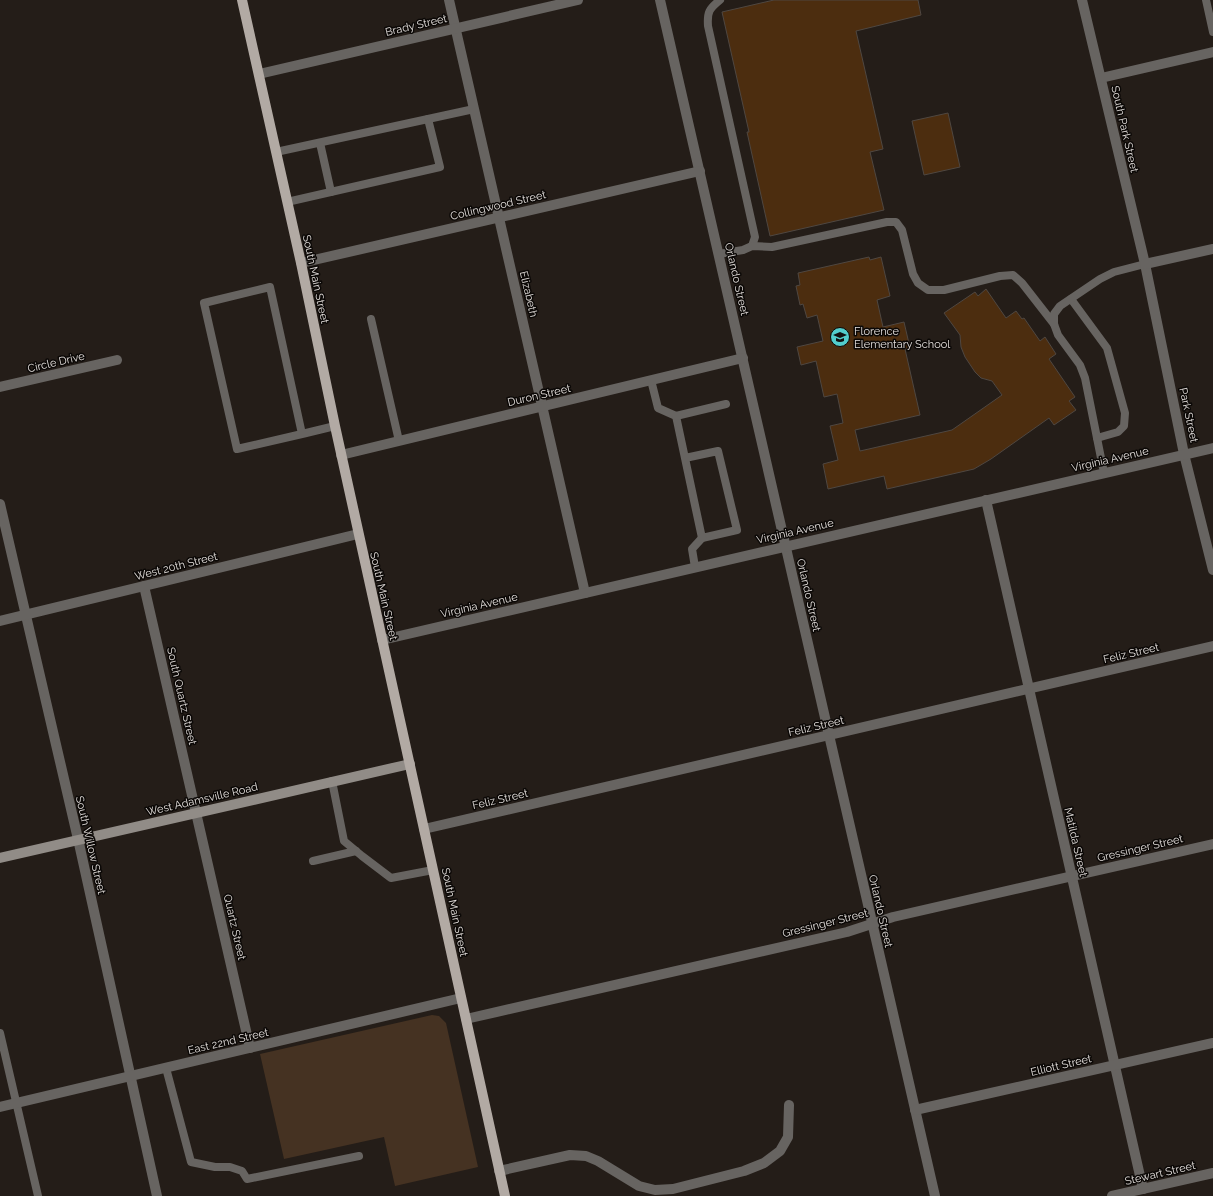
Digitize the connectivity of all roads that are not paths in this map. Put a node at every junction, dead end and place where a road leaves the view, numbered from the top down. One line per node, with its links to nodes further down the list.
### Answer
1 (242, 0): 11 (main road, South Main Street)
2 (449, 0): 8 (street, Elizabeth)
3 (578, 0): 8 (street, Brady Street)
4 (660, 0): 17 (street, Orlando Street)
5 (720, 0): 21 (lane)
6 (1082, 0): 12 (street, South Park Street)
7 (1206, 0): 9 (lane)
8 (455, 28): 11 (street, Brady Street); 13 (street, Elizabeth)
9 (1213, 32)
10 (1213, 52): 12 (street)
11 (259, 74): 16 (main road, South Main Street)
12 (1101, 78): 25 (street, South Park Street)
13 (474, 109): 14 (lane); 20 (street, Elizabeth)
14 (428, 119): 15 (lane); 18 (lane)
15 (320, 143): 16 (lane); 18 (lane)
16 (276, 152): 19 (main road, South Main Street)
17 (700, 171): 20 (street, Collingwood Street); 23 (street, Orlando Street)
18 (331, 192): 19 (lane)
19 (287, 202): 24 (main road, South Main Street)
20 (499, 217): 24 (street, Collingwood Street); 34 (street, Elizabeth)
21 (752, 246): 23 (lane); 28 (lane)
22 (1213, 249): 25 (street)
23 (719, 254): 29 (street, Orlando Street)
24 (301, 263): 36 (main road, South Main Street)
25 (1145, 264): 26 (lane); 41 (street, Park Street)
26 (1071, 299): 28 (lane); 38 (lane)
27 (371, 319): 39 (lane)
28 (1054, 324): 38 (lane)
29 (742, 358): 31 (street, Duron Street); 49 (street, Orlando Street)
30 (117, 360): 32 (street, Circle Drive)
31 (651, 380): 34 (street, Duron Street); 35 (lane)
32 (0, 387)
33 (726, 404): 35 (lane)
34 (542, 406): 39 (street, Duron Street); 53 (street, Elizabeth)
35 (676, 416): 43 (lane)
36 (334, 426): 37 (lane); 42 (main road, South Main Street)
37 (302, 434): 37 (lane)
38 (1097, 438): 44 (lane)
39 (399, 441): 42 (street, Duron Street)
40 (1213, 448): 41 (street, Virginia Avenue)
41 (1184, 454): 44 (street, Virginia Avenue); 51 (street, Park Street)
42 (341, 455): 47 (main road, South Main Street)
43 (685, 458): 48 (lane); 48 (lane)
44 (1104, 473): 45 (street, Virginia Avenue)
45 (986, 500): 49 (street, Virginia Avenue); 58 (street, Matilda Street)
46 (0, 504): 54 (street, South Willow Street)
47 (358, 534): 52 (street, West 20th Street); 56 (main road, South Main Street)
48 (702, 538): 50 (lane)
49 (785, 546): 50 (street, Virginia Avenue); 59 (street, Orlando Street)
50 (695, 567): 53 (street, Virginia Avenue)
51 (1213, 570)
52 (144, 586): 54 (street, West 20th Street); 62 (street, South Quartz Street)
53 (585, 592): 56 (street, Virginia Avenue)
54 (26, 614): 55 (street, West 20th Street); 64 (street, South Willow Street)
55 (0, 621)
56 (382, 640): 60 (main road, South Main Street)
57 (1213, 646): 58 (street, Feliz Street)
58 (1029, 689): 59 (street, Feliz Street); 70 (street, Matilda Street)
59 (828, 735): 63 (street, Feliz Street); 71 (street, Orlando Street)
60 (410, 764): 61 (street, West Adamsville Road); 63 (main road, South Main Street)
61 (332, 782): 62 (street, West Adamsville Road); 66 (lane)
62 (196, 812): 64 (street, West Adamsville Road); 76 (street, Quartz Street)
63 (424, 828): 69 (main road, South Main Street)
64 (78, 839): 67 (street, West Adamsville Road); 79 (street, South Willow Street)
65 (1213, 844): 70 (street, Gressinger Street)
66 (356, 851): 68 (lane); 69 (lane)
67 (0, 858)
68 (313, 861)
69 (433, 870): 72 (main road, South Main Street)
70 (1072, 876): 71 (street, Gressinger Street); 77 (street, Matilda Street)
71 (872, 924): 73 (street, Gressinger Street); 83 (street, Orlando Street)
72 (461, 998): 73 (main road, South Main Street); 76 (street, East 22nd Street)
73 (466, 1019): 85 (main road, South Main Street)
74 (0, 1033): 80 (lane)
75 (1213, 1043): 77 (street, Elliott Street)
76 (250, 1048): 78 (street, East 22nd Street)
77 (1115, 1065): 83 (street, Elliott Street); 87 (street, Matilda Street)
78 (166, 1068): 79 (street, East 22nd Street); 84 (lane)
79 (130, 1076): 80 (street, East 22nd Street); 88 (street, South Willow Street)
80 (16, 1103): 82 (street, East 22nd Street); 89 (lane)
81 (789, 1106): 85 (street)
82 (0, 1107)
83 (915, 1110): 91 (street, Orlando Street)
84 (359, 1156)
85 (499, 1172): 90 (main road, South Main Street)
86 (1213, 1173): 87 (street, Stewart Street)
87 (1144, 1189): 92 (street, Stewart Street)
88 (156, 1194)
89 (38, 1196)
90 (505, 1196)
91 (935, 1196)
92 (1112, 1196)

